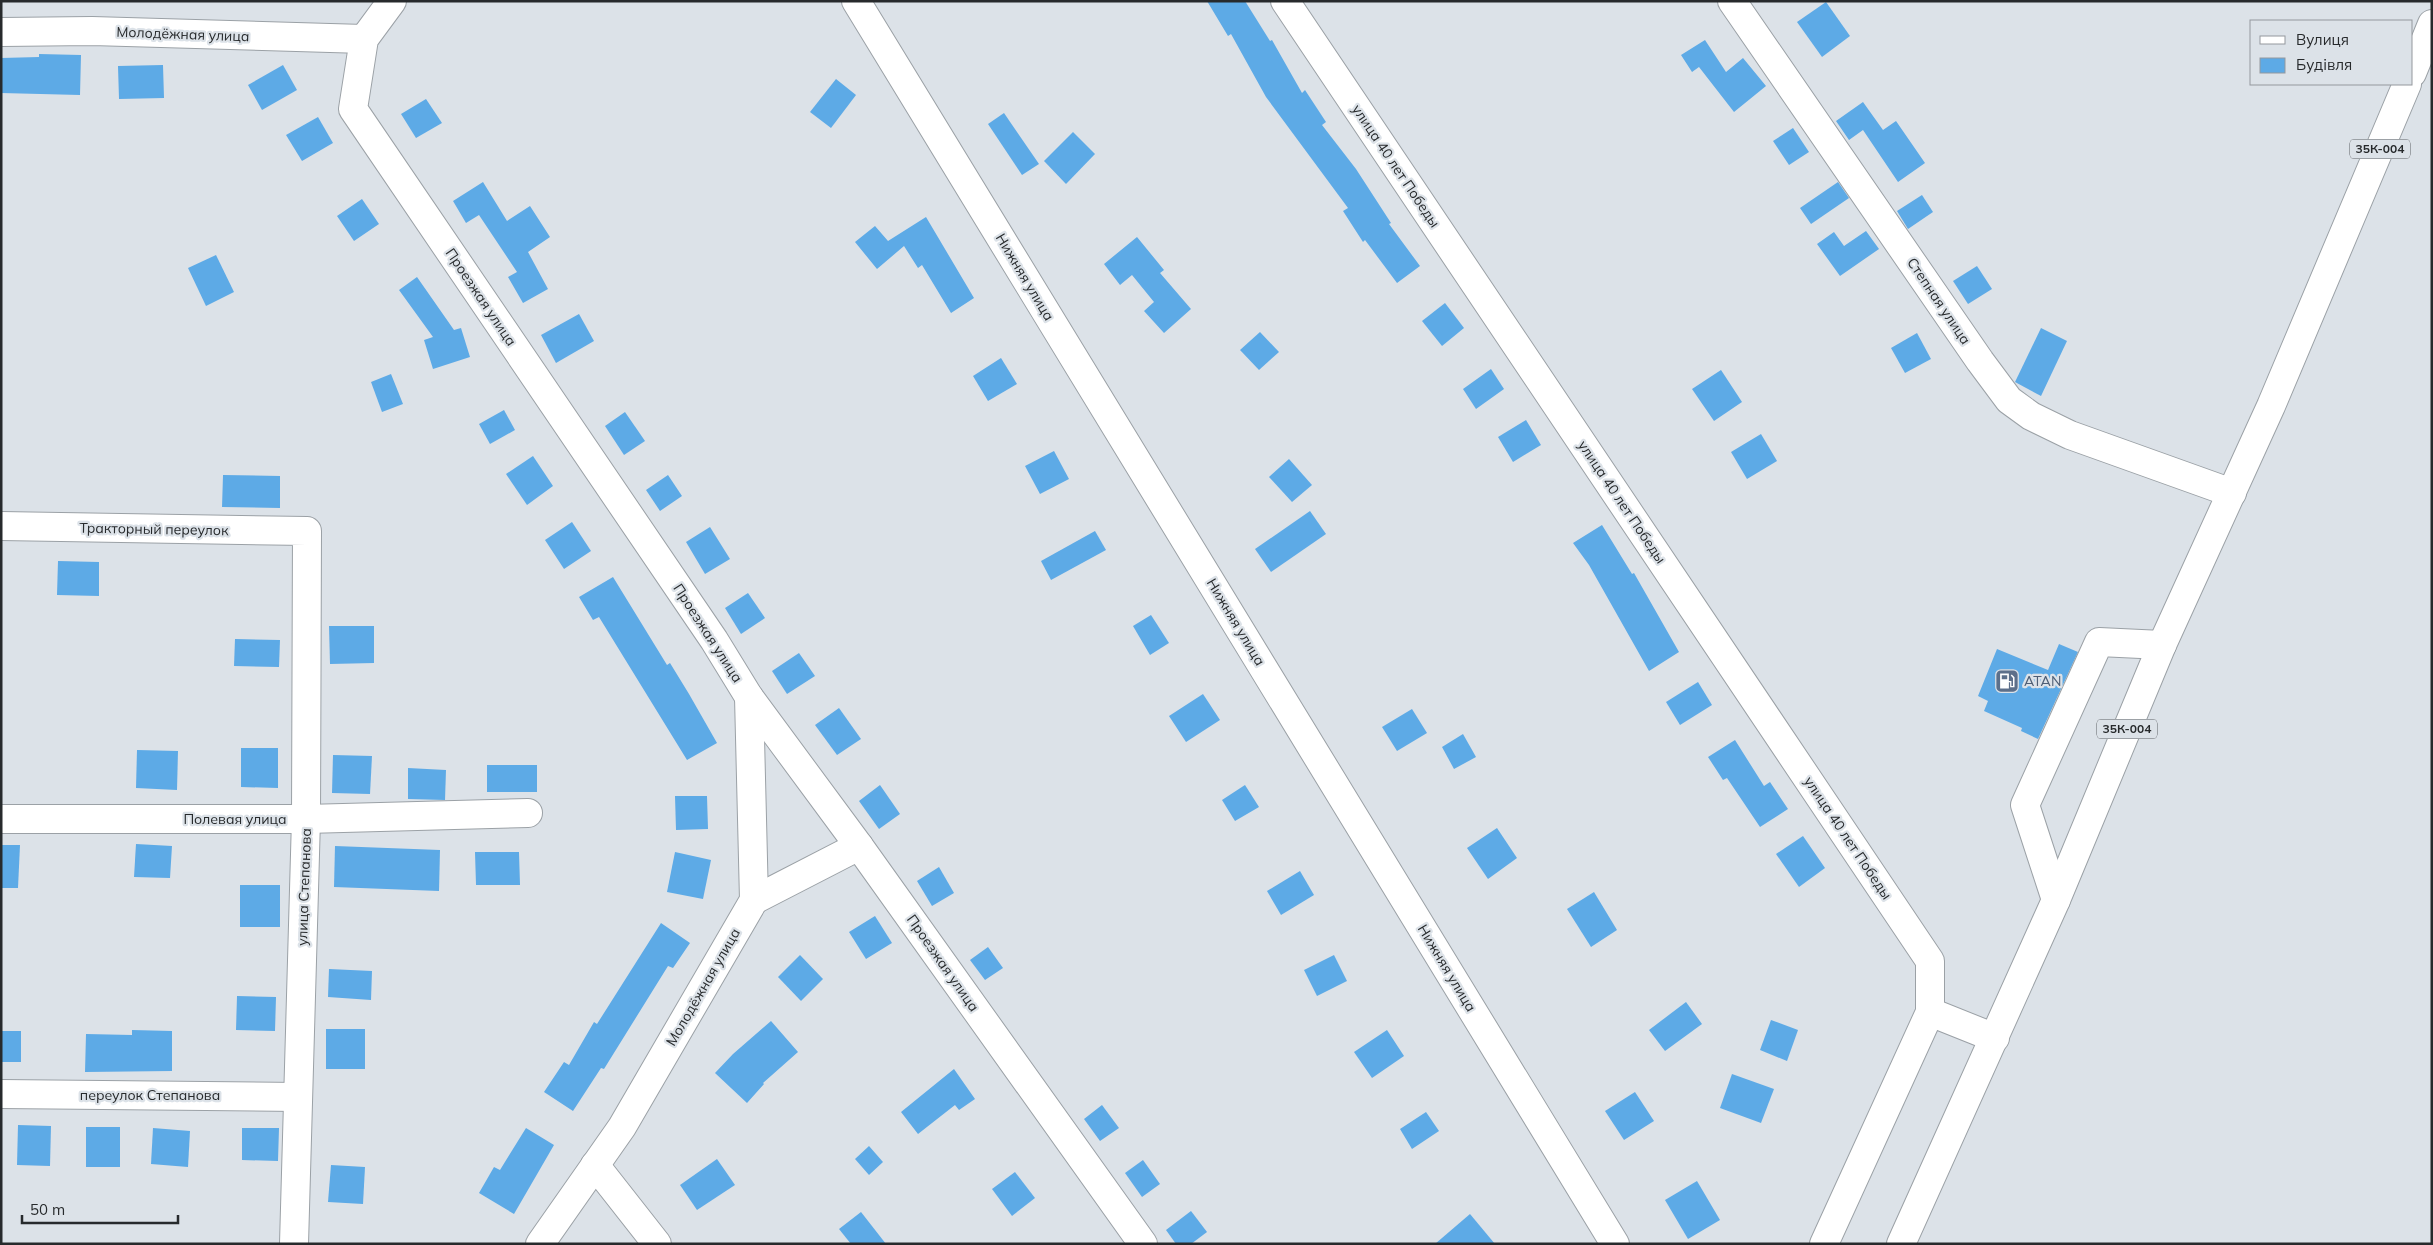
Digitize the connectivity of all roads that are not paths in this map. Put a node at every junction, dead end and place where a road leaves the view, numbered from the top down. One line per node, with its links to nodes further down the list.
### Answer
1 (392, 1): 7 (street, Проезжая улица)
2 (856, 1): 30 (street, Нижняя улица)
3 (1285, 1): 21 (street, улица 40 лет Победы)
4 (1732, 1): 10 (street, Степная улица)
5 (2432, 24): 8 (street)
6 (1, 32): 7 (street, Молодёжная улица)
7 (364, 39): 14 (street, Проезжая улица)
8 (2413, 71)
9 (2407, 85): 10 (street, 35К-004)
10 (2232, 493): 13 (street, 35К-004)
11 (1, 526): 12 (street, Тракторный переулок)
12 (307, 531): 17 (street, улица Степанова)
13 (2162, 645): 20 (street, 35К-004); 20 (street)
14 (749, 696): 18 (street, Проезжая улица); 19 (street)
15 (528, 813): 17 (street, Полевая улица)
16 (1, 819): 17 (street, Полевая улица)
17 (306, 819): 24 (street, улица Степанова)
18 (859, 846): 19 (street); 29 (street, Проезжая улица)
19 (754, 900): 25 (street, Молодёжная улица)
20 (2056, 900): 22 (street, 35К-004)
21 (1930, 1012): 22 (street); 31 (street)
22 (1995, 1038): 32 (street, 35К-004)
23 (1, 1094): 24 (street, переулок Степанова)
24 (298, 1097): 26 (street, улица Степанова)
25 (596, 1165): 27 (street, Молодёжная улица); 28 (street)
26 (294, 1244)
27 (540, 1244)
28 (657, 1244)
29 (1143, 1244)
30 (1615, 1244)
31 (1824, 1244)
32 (1901, 1244)

